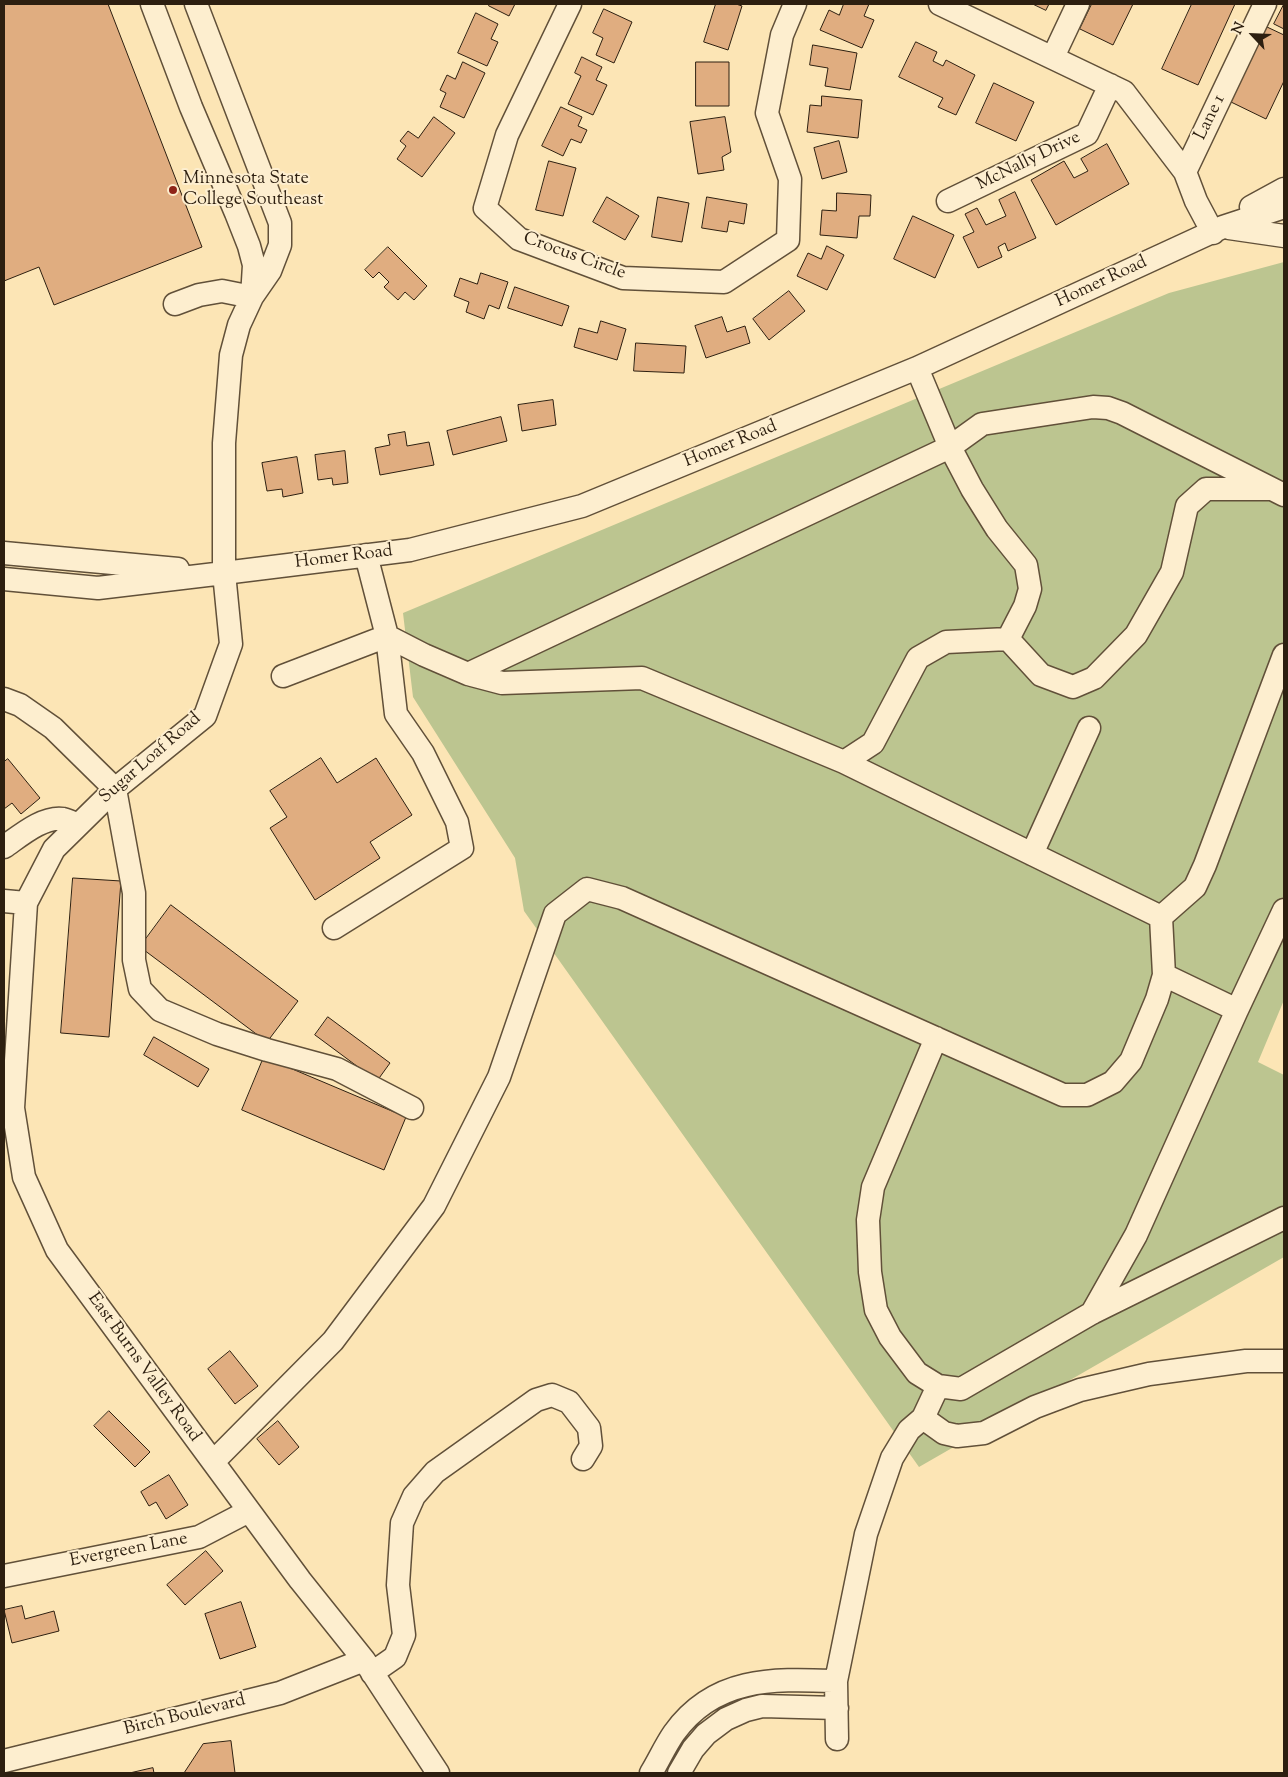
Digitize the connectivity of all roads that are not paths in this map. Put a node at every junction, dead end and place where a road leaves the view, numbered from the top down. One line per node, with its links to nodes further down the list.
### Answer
1 (152, 4): 15 (street)
2 (196, 4): 15 (street)
3 (570, 4): 4 (street, Crocus Circle)
4 (795, 4)
5 (940, 4): 8 (street)
6 (1078, 4): 8 (street)
7 (1265, 4): 10 (street, Lane 1)
8 (1053, 57): 9 (street)
9 (1110, 85): 10 (street); 12 (street, McNally Drive)
10 (1185, 172): 13 (street)
11 (1282, 195): 13 (street, Homer Road)
12 (948, 201)
13 (1218, 230): 14 (street); 17 (street, Homer Road)
14 (1284, 236)
15 (252, 297): 16 (street); 22 (street, Sugar Loaf Road)
16 (175, 304)
17 (917, 368): 18 (street); 21 (street, Homer Road)
18 (950, 447): 19 (street); 25 (street); 27 (street)
19 (1278, 492): 25 (street)
20 (4, 553): 22 (street, Homer Road)
21 (366, 555): 22 (street, Homer Road); 24 (street)
22 (224, 573): 23 (street, Homer Road); 32 (street, Sugar Loaf Road)
23 (4, 579)
24 (387, 636): 27 (street); 28 (street); 40 (street)
25 (1008, 640): 31 (street)
26 (1284, 655): 39 (street)
27 (468, 674): 31 (street)
28 (283, 676)
29 (4, 699): 32 (street)
30 (1089, 728): 35 (street)
31 (844, 762): 35 (street)
32 (115, 789): 33 (street, Sugar Loaf Road); 44 (street)
33 (78, 825): 34 (street); 37 (street, Sugar Loaf Road)
34 (4, 847)
35 (1032, 854): 39 (street)
36 (4, 901): 37 (street)
37 (26, 903): 51 (street, East Burns Valley Road)
38 (1284, 910): 42 (street)
39 (1161, 917): 41 (street)
40 (334, 928)
41 (1164, 975): 42 (street); 43 (street)
42 (1238, 1010): 46 (street)
43 (936, 1038): 48 (street); 51 (street)
44 (412, 1108)
45 (1284, 1218): 46 (street)
46 (1092, 1313): 48 (street)
47 (1284, 1361): 49 (street)
48 (938, 1386): 49 (street)
49 (923, 1418): 55 (street)
50 (583, 1459): 54 (street, Birch Boulevard)
51 (213, 1462): 52 (street, East Burns Valley Road)
52 (249, 1511): 53 (street, Evergreen Lane); 54 (street, East Burns Valley Road)
53 (4, 1576)
54 (368, 1666): 58 (street, Birch Boulevard); 60 (street, East Burns Valley Road)
55 (836, 1681): 56 (street); 59 (street)
56 (837, 1708): 57 (street); 61 (street)
57 (837, 1739)
58 (4, 1761)
59 (657, 1771)
60 (438, 1773)
61 (679, 1773)

